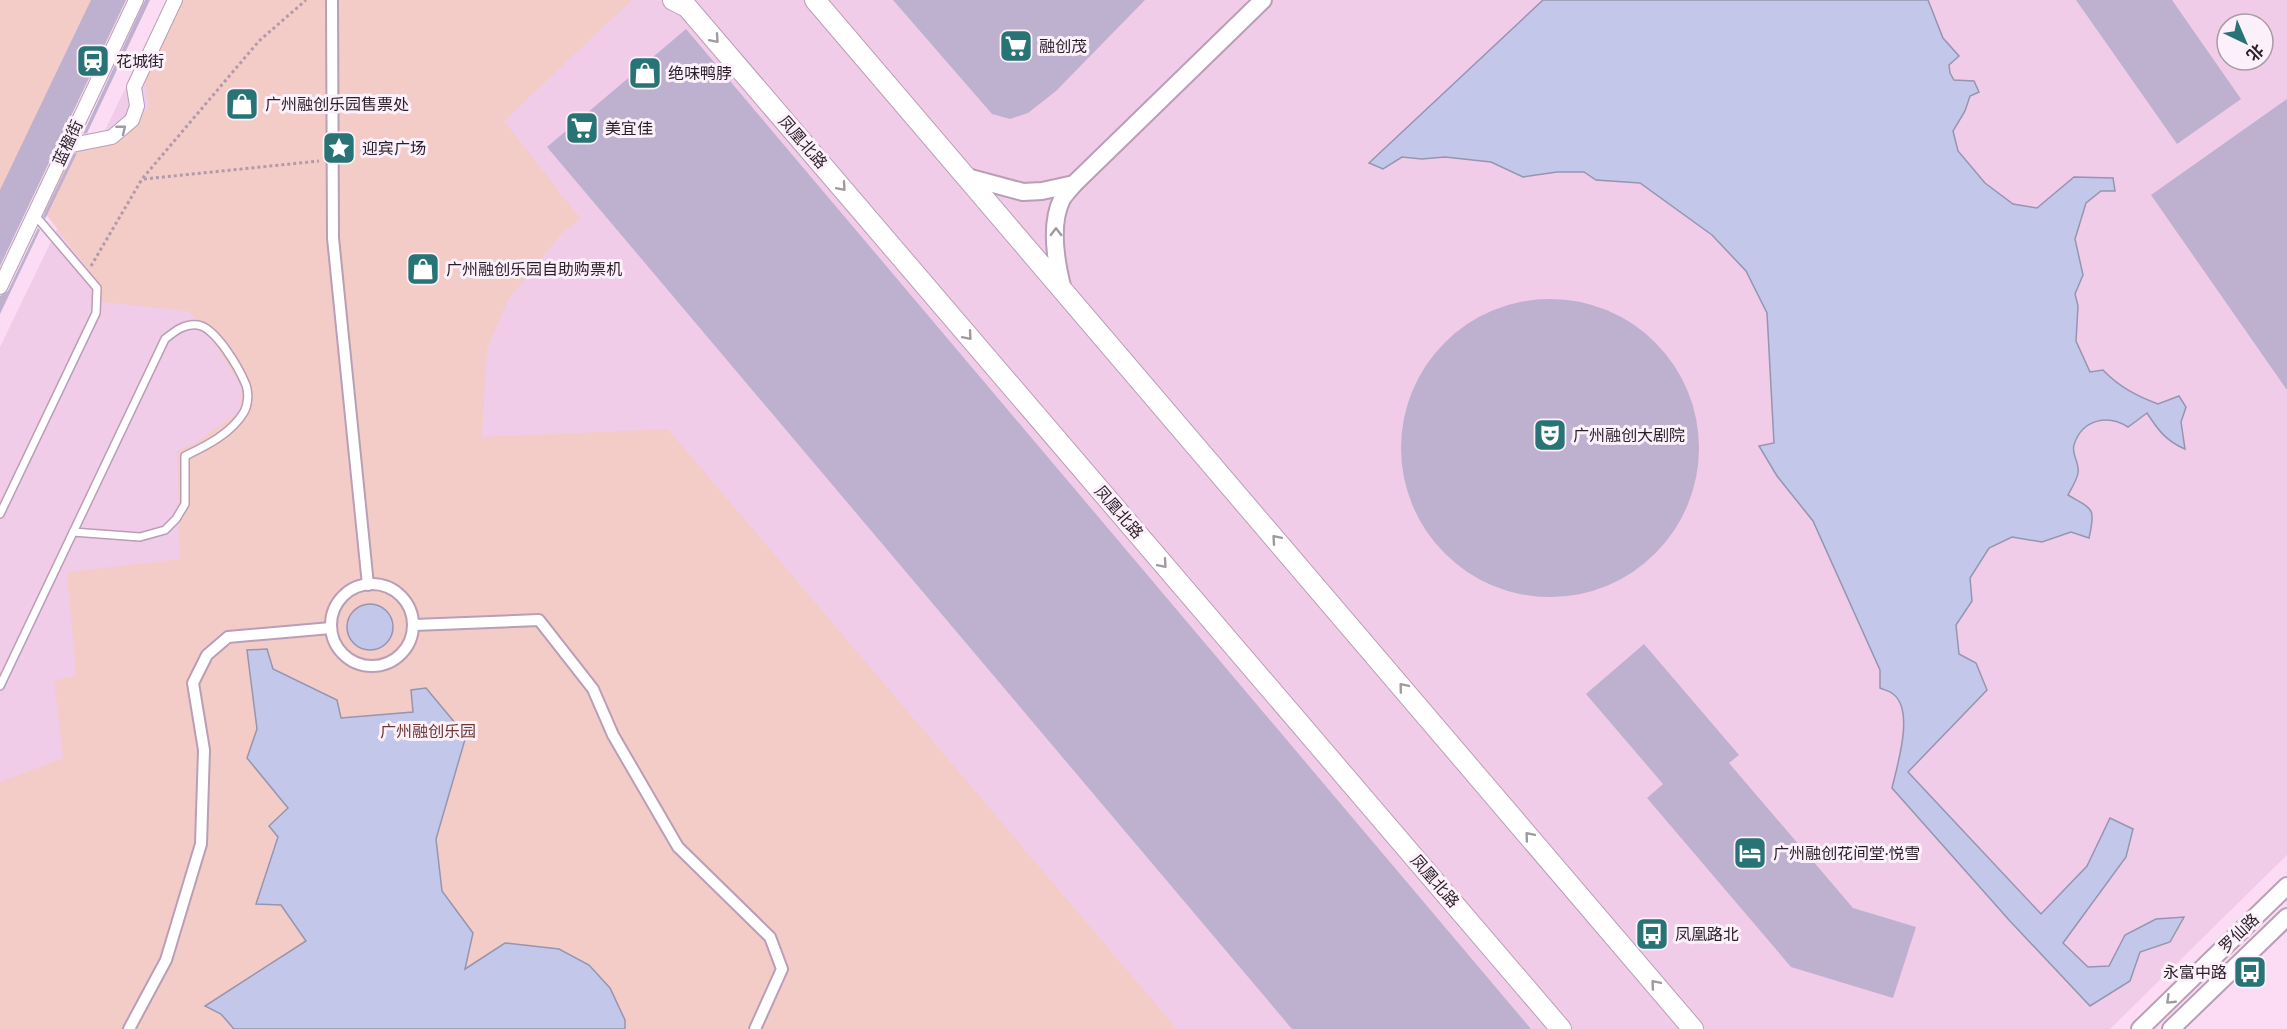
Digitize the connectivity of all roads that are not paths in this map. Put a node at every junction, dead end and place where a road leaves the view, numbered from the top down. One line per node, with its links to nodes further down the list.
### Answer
1 (136, 0): 7 (street, 蓝楹街)
2 (175, 0): 7 (street, one-way to 2)
3 (332, 0): 15 (street)
4 (673, 0): 23 (main road, 凤凰北路, one-way to 23)
5 (815, 0): 8 (main road)
6 (1263, 0): 9 (street)
7 (67, 146): 10 (street, 蓝楹街)
8 (967, 177): 9 (street); 12 (main road)
9 (1074, 184): 12 (street, one-way to 9)
10 (34, 214): 11 (street, 蓝楹街); 13 (lane)
11 (0, 287)
12 (1063, 290): 24 (main road, one-way to 12)
13 (0, 514)
14 (73, 532): 14 (lane); 18 (lane)
15 (368, 585): 16 (street); 17 (street)
16 (414, 626): 17 (street); 22 (street)
17 (332, 628): 21 (street)
18 (0, 686)
19 (2287, 886): 25 (street, 罗仙路, one-way to 25)
20 (2287, 917): 26 (street, 罗仙路)
21 (129, 1029)
22 (755, 1029)
23 (1561, 1029)
24 (1693, 1029)
25 (2140, 1029)
26 (2170, 1029)

